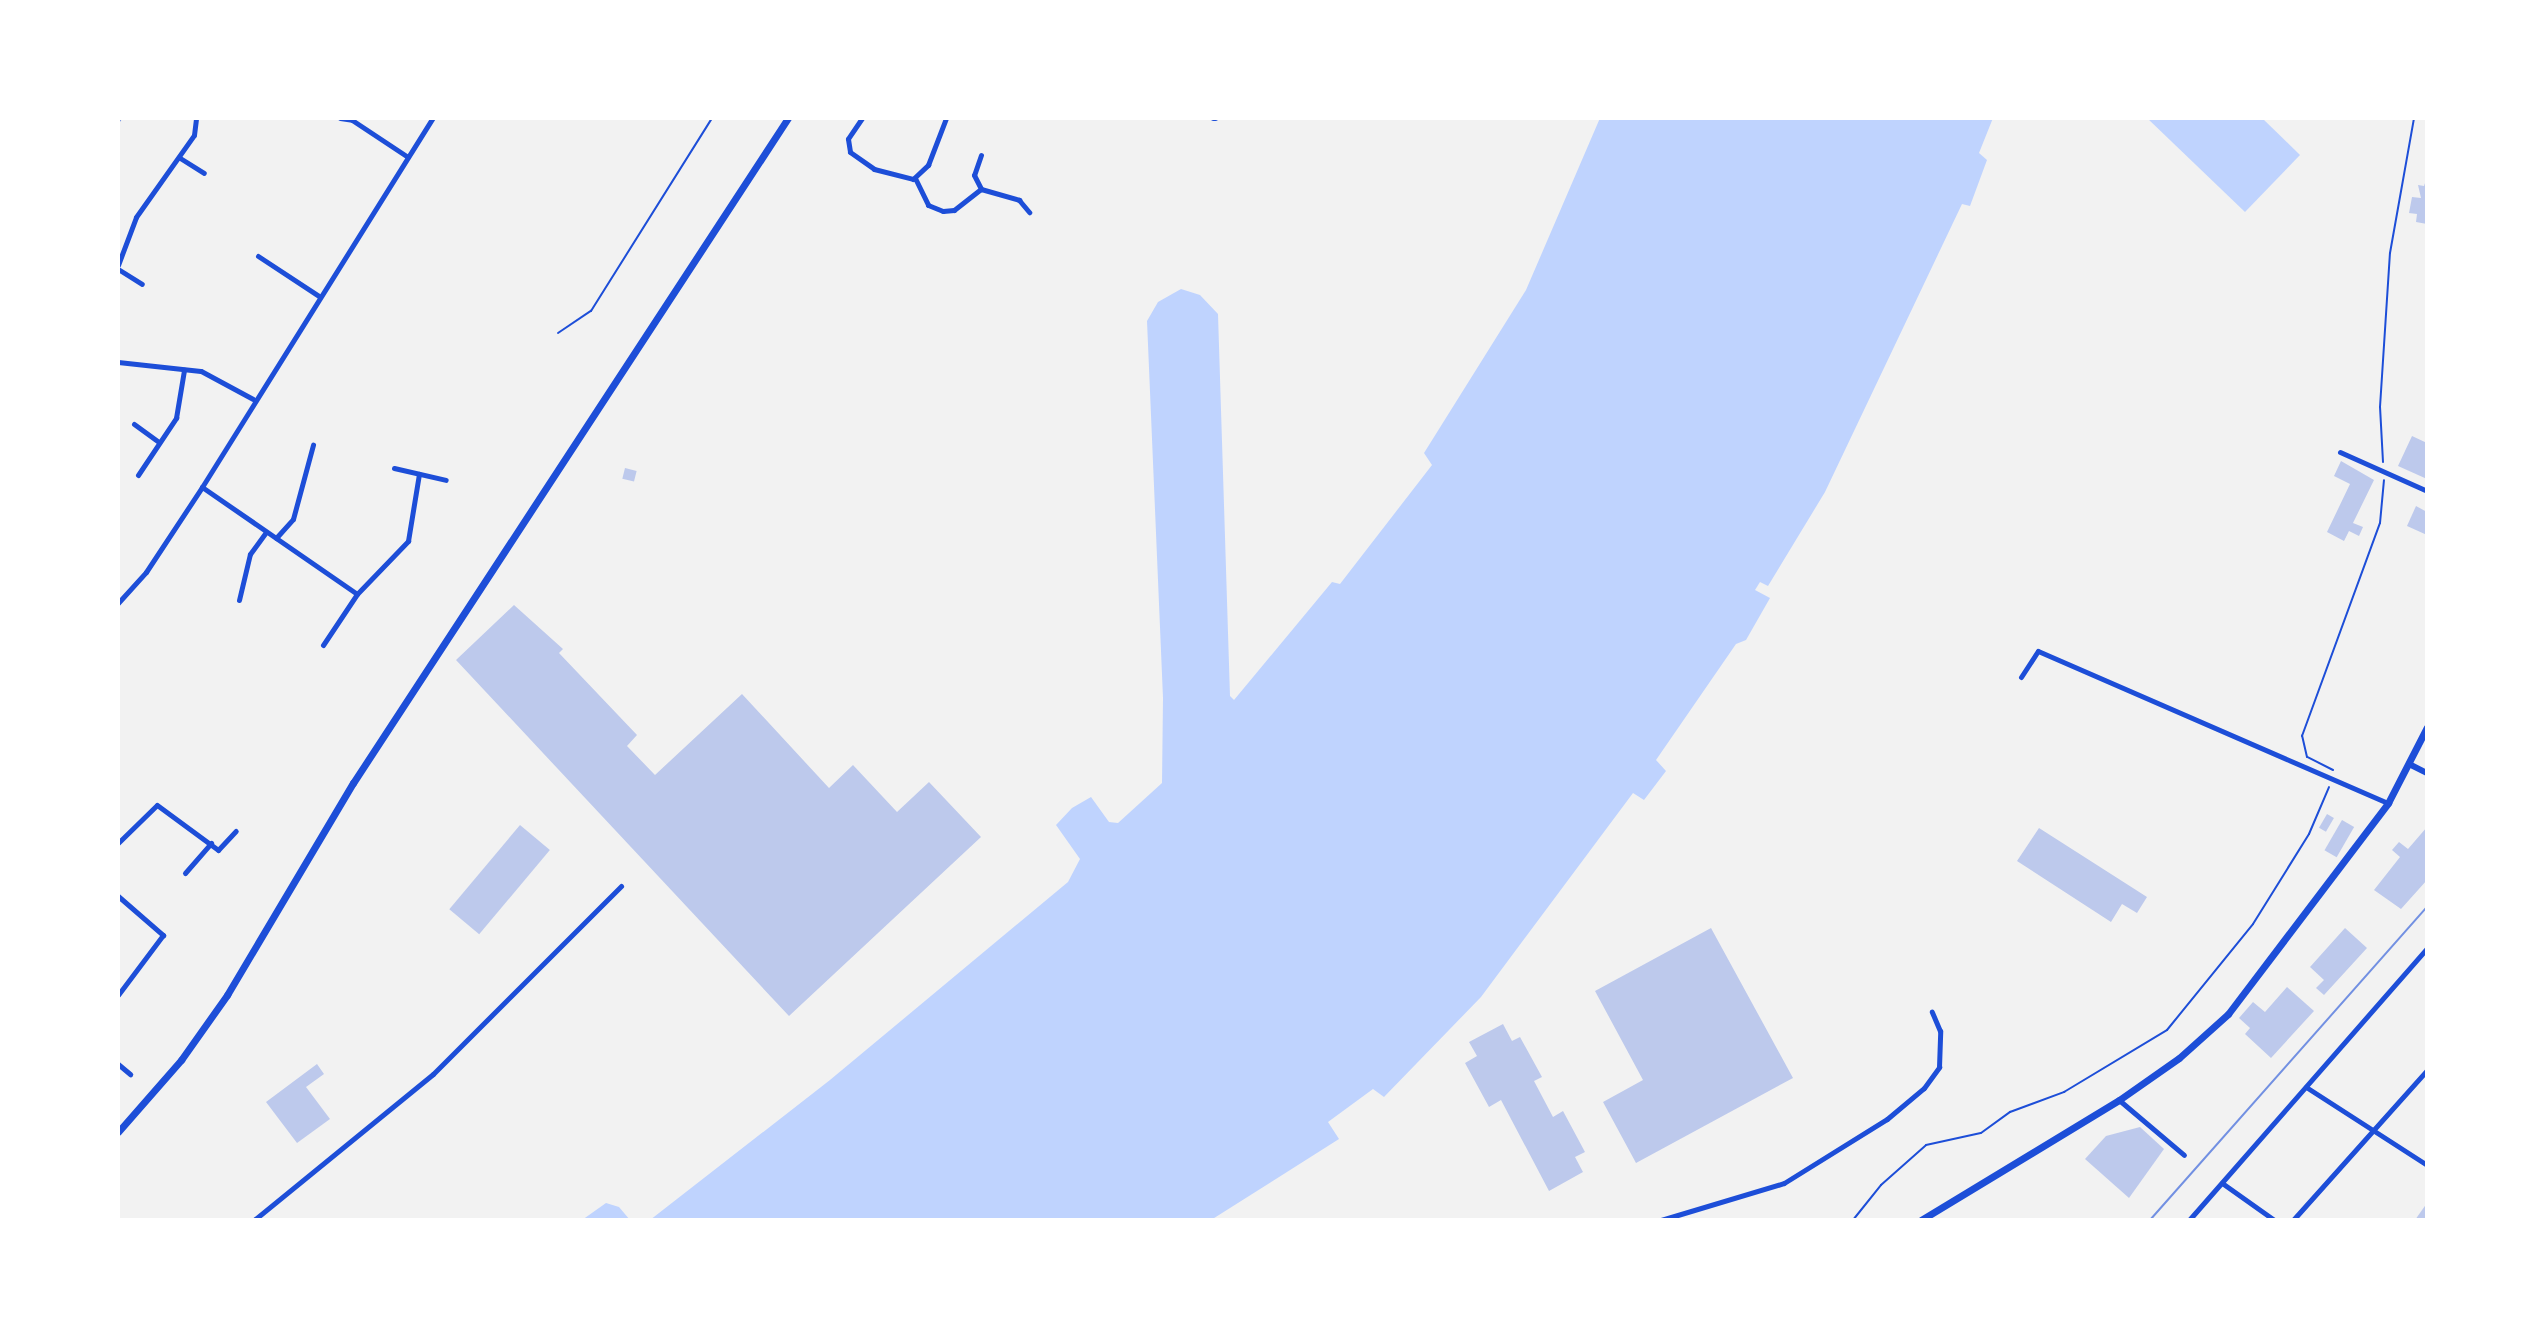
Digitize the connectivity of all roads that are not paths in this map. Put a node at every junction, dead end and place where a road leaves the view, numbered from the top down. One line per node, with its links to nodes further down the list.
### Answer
1 (196, 118): 10 (street)
2 (340, 118): 9 (street)
3 (433, 118): 9 (street)
4 (712, 118): 19 (lane)
5 (788, 118): 59 (main road)
6 (862, 118): 12 (street)
7 (946, 118): 12 (street)
8 (981, 155): 13 (street)
9 (408, 157): 18 (street)
10 (180, 158): 11 (street); 16 (street)
11 (204, 173)
12 (915, 178): 13 (street)
13 (981, 189): 14 (street)
14 (1029, 212)
15 (258, 256): 18 (street)
16 (118, 267): 17 (street)
17 (142, 284)
18 (319, 296): 22 (street)
19 (558, 333)
20 (118, 362): 21 (street)
21 (184, 370): 22 (street); 24 (street)
22 (253, 399): 31 (street)
23 (134, 424): 24 (street)
24 (159, 442): 29 (street)
25 (313, 445): 34 (street)
26 (2340, 452): 32 (street)
27 (394, 468): 28 (street)
28 (419, 474): 30 (street); 35 (street)
29 (138, 475)
30 (446, 480)
31 (202, 487): 33 (street); 37 (street)
32 (2427, 491)
33 (266, 532): 34 (street); 36 (street)
34 (276, 538): 35 (street)
35 (357, 594): 38 (street)
36 (239, 600)
37 (118, 603)
38 (323, 645)
39 (2021, 677): 43 (street)
40 (2427, 727): 41 (main road)
41 (2411, 765): 42 (street); 43 (main road)
42 (2427, 773)
43 (2388, 803): 57 (main road)
44 (236, 831): 46 (street)
45 (118, 843): 46 (street)
46 (211, 843): 47 (street)
47 (185, 873)
48 (621, 886): 64 (street)
49 (118, 896): 51 (street)
50 (2427, 948): 56 (street)
51 (118, 995)
52 (1932, 1012): 63 (street)
53 (118, 1064): 55 (street)
54 (2427, 1070): 58 (street)
55 (130, 1074)
56 (2306, 1087): 58 (street); 62 (street)
57 (2119, 1100): 60 (street); 66 (main road)
58 (2373, 1131): 61 (street); 69 (street)
59 (118, 1132)
60 (2184, 1155)
61 (2427, 1165)
62 (2222, 1183): 67 (street); 68 (street)
63 (1682, 1217): 65 (street)
64 (254, 1220)
65 (1661, 1220)
66 (1921, 1220)
67 (2189, 1220)
68 (2274, 1220)
69 (2293, 1220)

